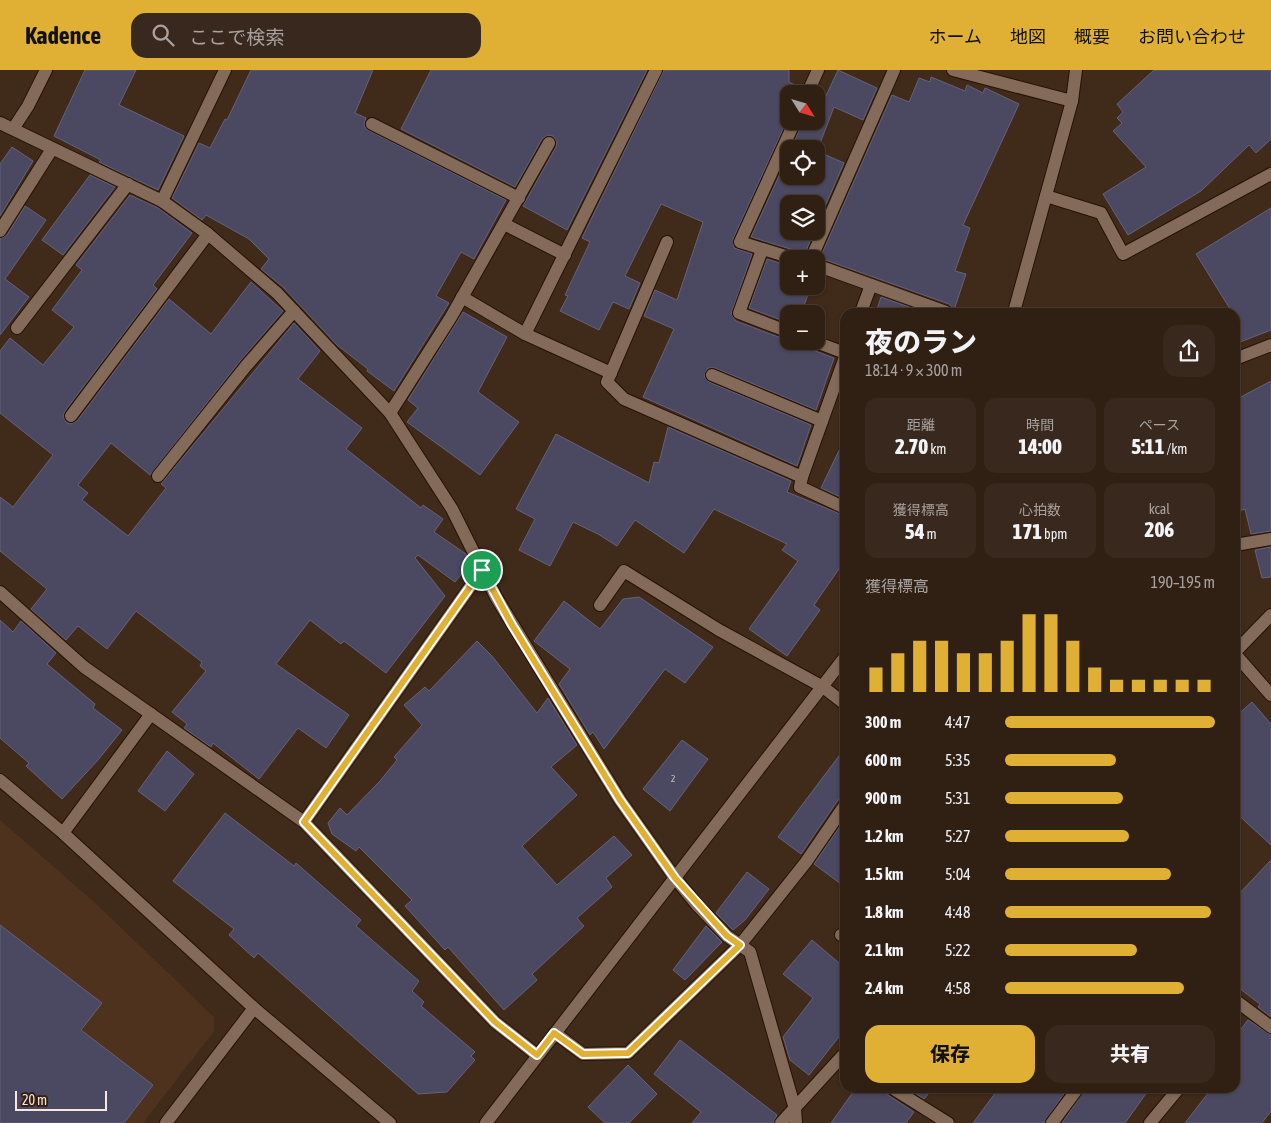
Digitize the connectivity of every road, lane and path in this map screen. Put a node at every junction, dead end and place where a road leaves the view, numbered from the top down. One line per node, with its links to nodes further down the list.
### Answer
1 (46, 70): 12 (street)
2 (225, 70): 20 (street)
3 (656, 70): 27 (street)
4 (818, 70): 8 (street)
5 (894, 70): 26 (street)
6 (953, 70): 9 (street)
7 (1076, 70): 9 (street)
8 (811, 85)
9 (1072, 100): 18 (street)
10 (0, 123): 12 (street)
11 (372, 124): 19 (street)
12 (13, 129): 15 (street)
13 (790, 130): 25 (street)
14 (549, 143): 19 (street)
15 (52, 149): 17 (street); 22 (street)
16 (1271, 174): 18 (street)
17 (128, 184): 20 (street); 36 (street)
18 (1046, 196): 34 (street)
19 (518, 198): 21 (street)
20 (162, 201): 23 (street)
21 (504, 224): 27 (street); 31 (street)
22 (0, 231)
23 (208, 234): 35 (street); 47 (street)
24 (668, 242): 44 (street)
25 (762, 250): 28 (street); 37 (street)
26 (815, 250)
27 (565, 255): 38 (street)
28 (780, 255)
29 (825, 268): 30 (street)
30 (871, 285): 32 (street); 33 (street)
31 (462, 297): 38 (street); 46 (street)
32 (862, 308)
33 (935, 308)
34 (1015, 308)
35 (294, 311): 46 (street); 49 (street)
36 (17, 328)
37 (780, 329)
38 (525, 334): 44 (street)
39 (825, 346): 41 (street)
40 (1271, 346): 42 (street)
41 (840, 351)
42 (1240, 357)
43 (840, 371): 48 (street)
44 (611, 373): 50 (street)
45 (712, 375): 48 (street)
46 (390, 413): 54 (street)
47 (71, 416)
48 (822, 421): 50 (street)
49 (158, 476)
50 (802, 477): 51 (street)
51 (840, 506)
52 (1271, 539): 53 (street)
53 (1240, 544)
54 (482, 570): 67 (street); 69 (street)
55 (0, 592): 64 (street)
56 (600, 605): 61 (street)
57 (1271, 615): 58 (street)
58 (1240, 648)
59 (1240, 659): 62 (street)
60 (840, 664): 61 (street)
61 (823, 687): 63 (street); 69 (street)
62 (1271, 696)
63 (840, 700)
64 (151, 714): 67 (street); 68 (street)
65 (0, 780): 68 (street)
66 (840, 812): 70 (street)
67 (304, 822): 75 (street)
68 (63, 833): 72 (street)
69 (675, 878): 70 (street); 74 (street)
70 (740, 945): 74 (street); 80 (street)
71 (1240, 1004): 73 (street)
72 (254, 1008): 81 (street); 82 (street)
73 (1271, 1027)
74 (554, 1033): 75 (street)
75 (537, 1055): 83 (street)
76 (840, 1060): 80 (street)
77 (900, 1093): 86 (street)
78 (1074, 1093): 87 (street)
79 (1175, 1093): 88 (street)
80 (795, 1109): 84 (street); 85 (street)
81 (166, 1123)
82 (390, 1123)
83 (486, 1123)
84 (782, 1123)
85 (796, 1123)
86 (948, 1123)
87 (1052, 1123)
88 (1150, 1123)

